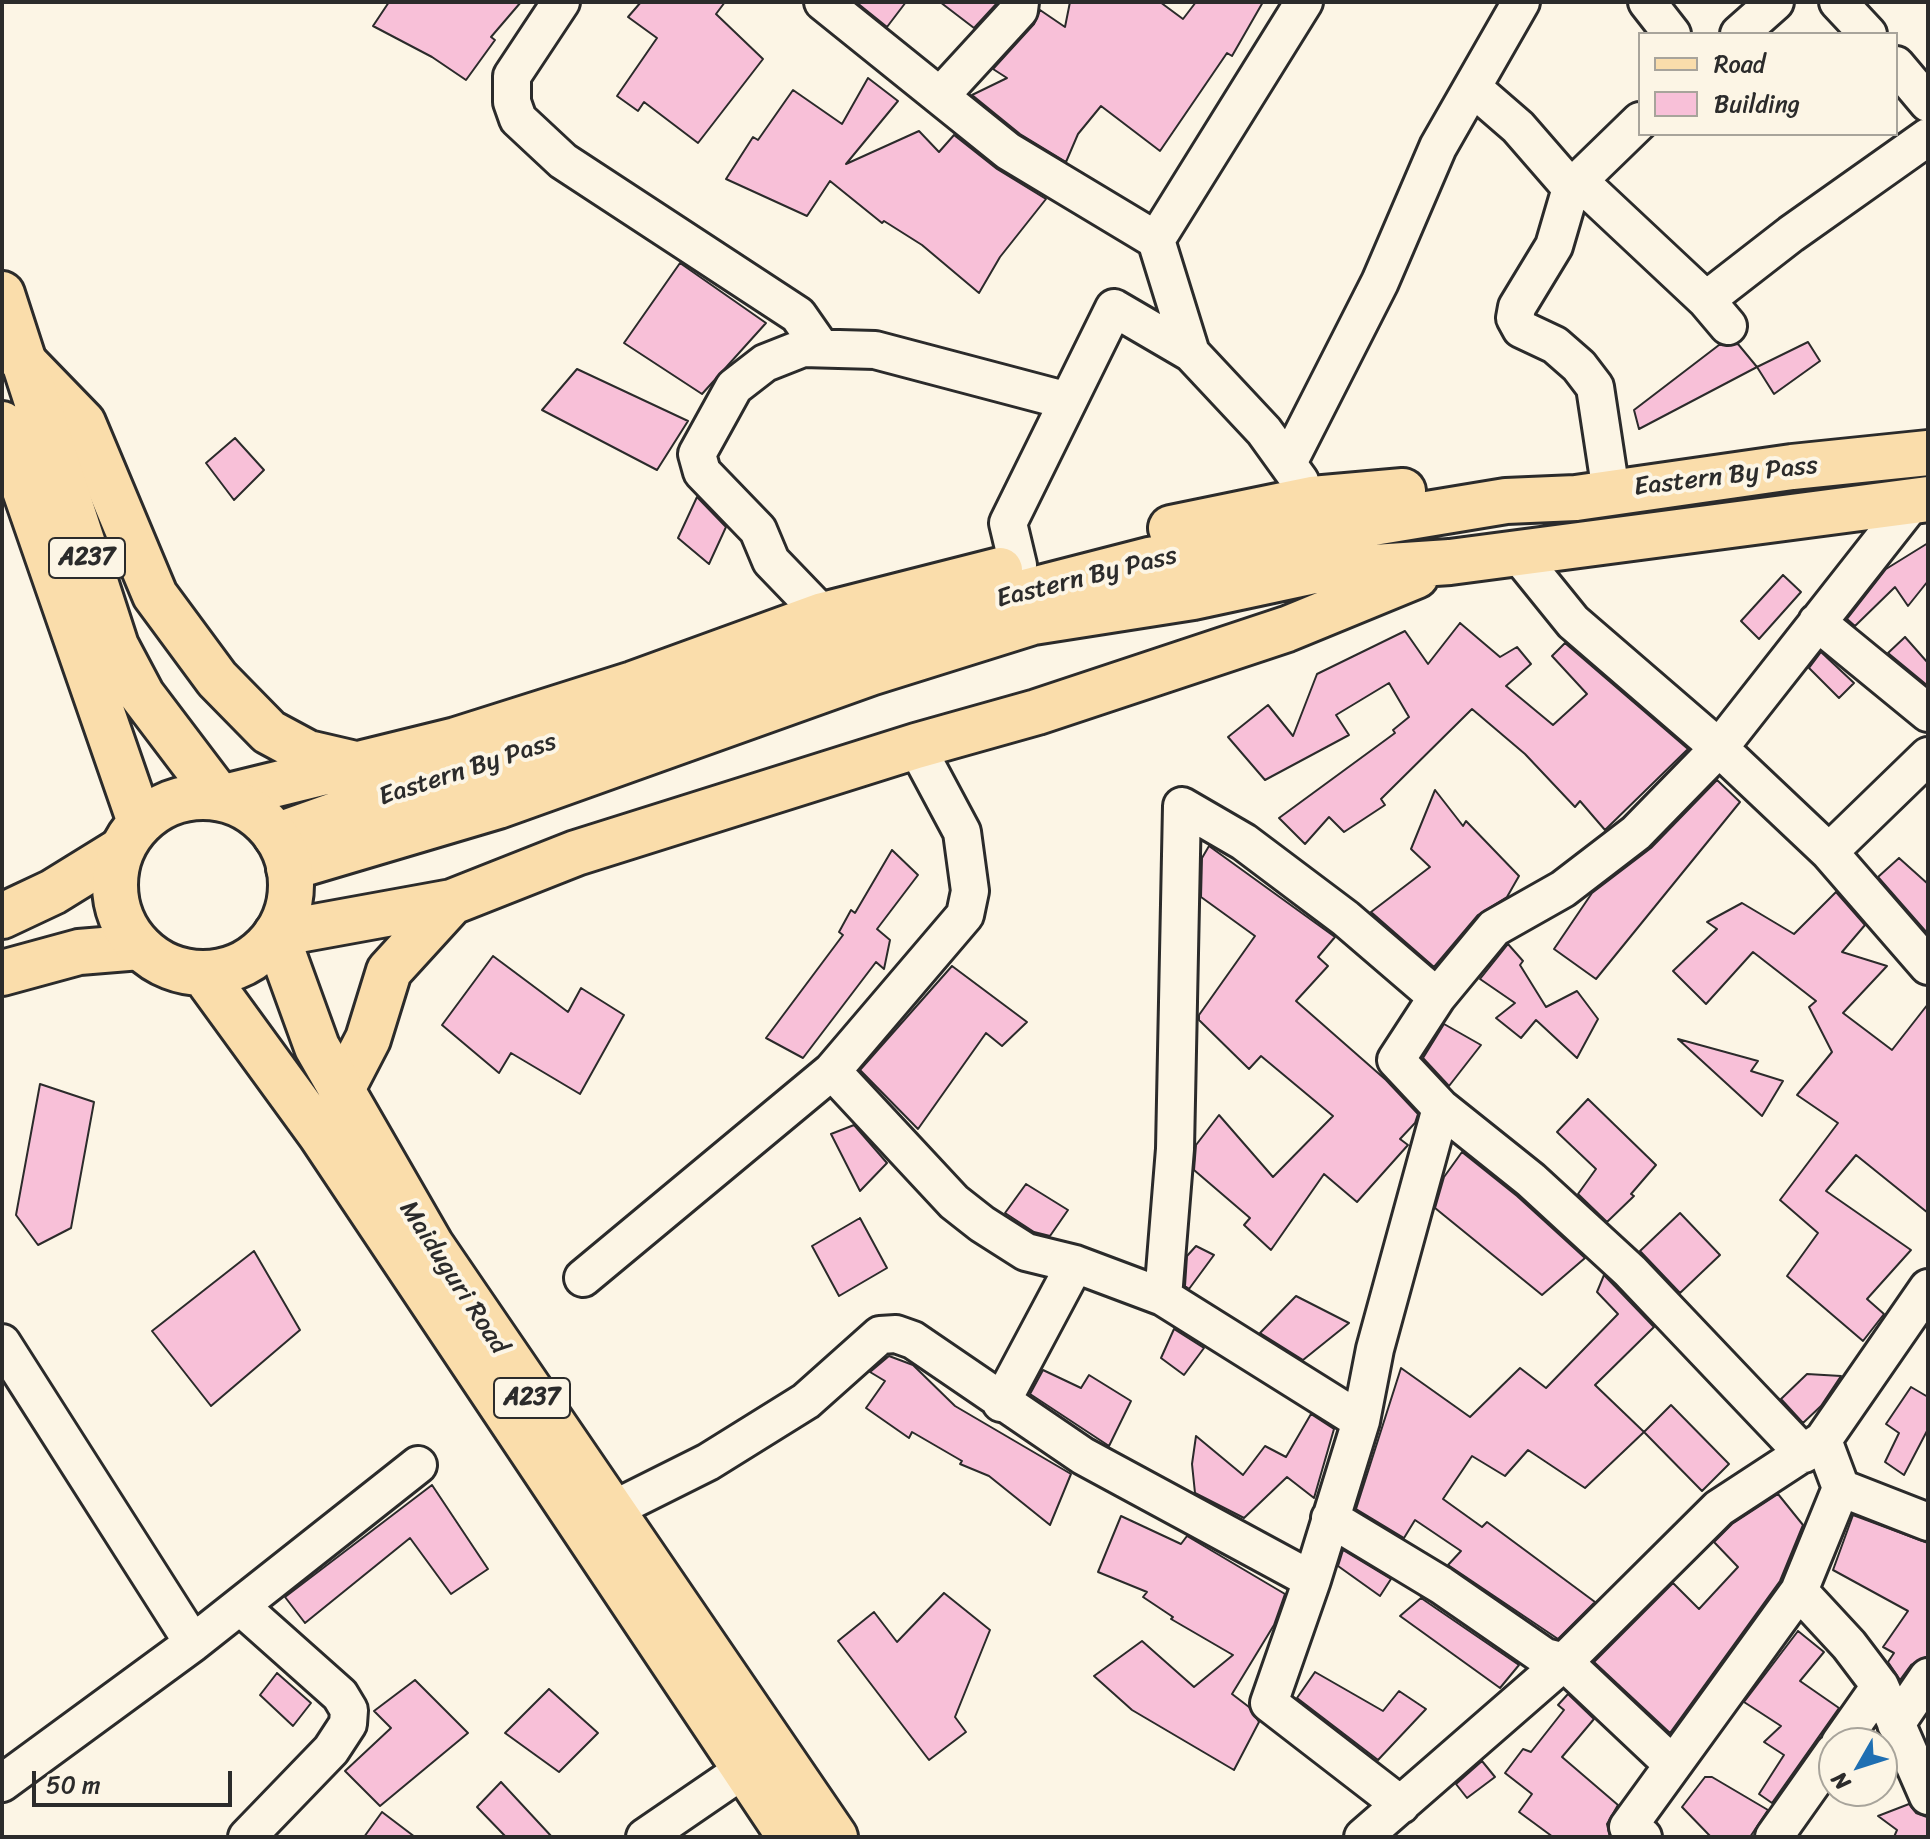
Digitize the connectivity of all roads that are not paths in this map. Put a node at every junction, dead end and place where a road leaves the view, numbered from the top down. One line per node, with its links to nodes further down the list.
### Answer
1 (561, 2): 21 (street)
2 (823, 2): 14 (street)
3 (1020, 2): 14 (street)
4 (1304, 2): 19 (street)
5 (1521, 2): 13 (street)
6 (1647, 2): 9 (street)
7 (1775, 2): 10 (street)
8 (1838, 2): 11 (street)
9 (1670, 32)
10 (1741, 32)
11 (1866, 32)
12 (1898, 67): 15 (street)
13 (1473, 88): 18 (street); 27 (street)
14 (941, 95): 19 (street)
15 (1928, 103)
16 (1638, 123): 18 (street)
17 (1928, 137): 18 (street)
18 (1574, 184): 28 (street)
19 (1156, 240): 22 (street)
20 (2, 294): 23 (main road, A237)
21 (821, 348): 24 (street); 35 (street)
22 (1191, 353): 24 (street); 27 (street)
23 (20, 358): 41 (main road); 42 (main road, A237)
24 (1068, 401): 34 (street)
25 (2, 424): 43 (main road, A237)
26 (1928, 453): 28 (main road, Eastern By Pass)
27 (1288, 463): 29 (street)
28 (1611, 492): 31 (main road, Eastern By Pass)
29 (1312, 499): 31 (main road); 34 (main road)
30 (1921, 500): 32 (main road, Eastern By Pass); 36 (street)
31 (1506, 501): 44 (main road, Eastern By Pass)
32 (1518, 554): 33 (main road, Eastern By Pass); 39 (street)
33 (1450, 562): 38 (main road); 44 (main road, Eastern By Pass)
34 (1018, 565): 35 (main road)
35 (823, 615): 41 (main road)
36 (1817, 622): 37 (street); 39 (street)
37 (1928, 713)
38 (916, 746): 46 (main road); 54 (street)
39 (1719, 748): 45 (street); 53 (street)
40 (1928, 756): 45 (street)
41 (354, 764): 42 (main road)
42 (220, 798): 43 (main road, A237); 44 (main road, A237)
43 (131, 836): 47 (main road); 49 (main road, A237)
44 (282, 852): 48 (main road, A237)
45 (1829, 852): 50 (street)
46 (452, 902): 48 (main road); 55 (main road)
47 (2, 916)
48 (276, 934): 52 (main road, A237); 55 (main road, Maiduguri Road / A237)
49 (140, 947): 51 (main road); 52 (main road, A237)
50 (1928, 966)
51 (2, 973)
52 (203, 973): 80 (main road, Maiduguri Road / A237)
53 (1437, 997): 56 (street); 60 (street)
54 (832, 1071): 57 (street); 58 (street)
55 (341, 1091): 67 (main road, Maiduguri Road / A237)
56 (1441, 1108): 63 (street); 64 (street)
57 (1075, 1264): 60 (street); 62 (street)
58 (583, 1278)
59 (1928, 1288): 64 (street)
60 (1163, 1297): 63 (street)
61 (2, 1343): 73 (street)
62 (1001, 1403): 67 (street); 70 (street)
63 (1361, 1421): 68 (street)
64 (1813, 1447): 66 (street); 74 (street)
65 (418, 1465): 72 (street)
66 (1841, 1488): 69 (street); 71 (street)
67 (610, 1511): 88 (main road, Maiduguri Road / A237)
68 (1330, 1518): 70 (street); 74 (street)
69 (1928, 1522)
70 (1312, 1580): 84 (street)
71 (1799, 1591): 76 (street); 79 (street)
72 (240, 1606): 73 (street); 85 (street)
73 (193, 1643): 82 (street)
74 (1564, 1662): 79 (street); 84 (street)
75 (1928, 1677): 77 (street)
76 (1880, 1686): 77 (street); 78 (street)
77 (1896, 1724): 83 (street)
78 (1851, 1727)
79 (1671, 1763): 90 (street)
80 (743, 1770): 86 (street); 87 (main road, Maiduguri Road / A237)
81 (1818, 1775): 91 (street)
82 (4, 1778)
83 (1928, 1796)
84 (1401, 1805): 89 (street)
85 (247, 1837)
86 (645, 1837)
87 (790, 1837)
88 (835, 1837)
89 (1363, 1837)
90 (1643, 1837)
91 (1774, 1837)

